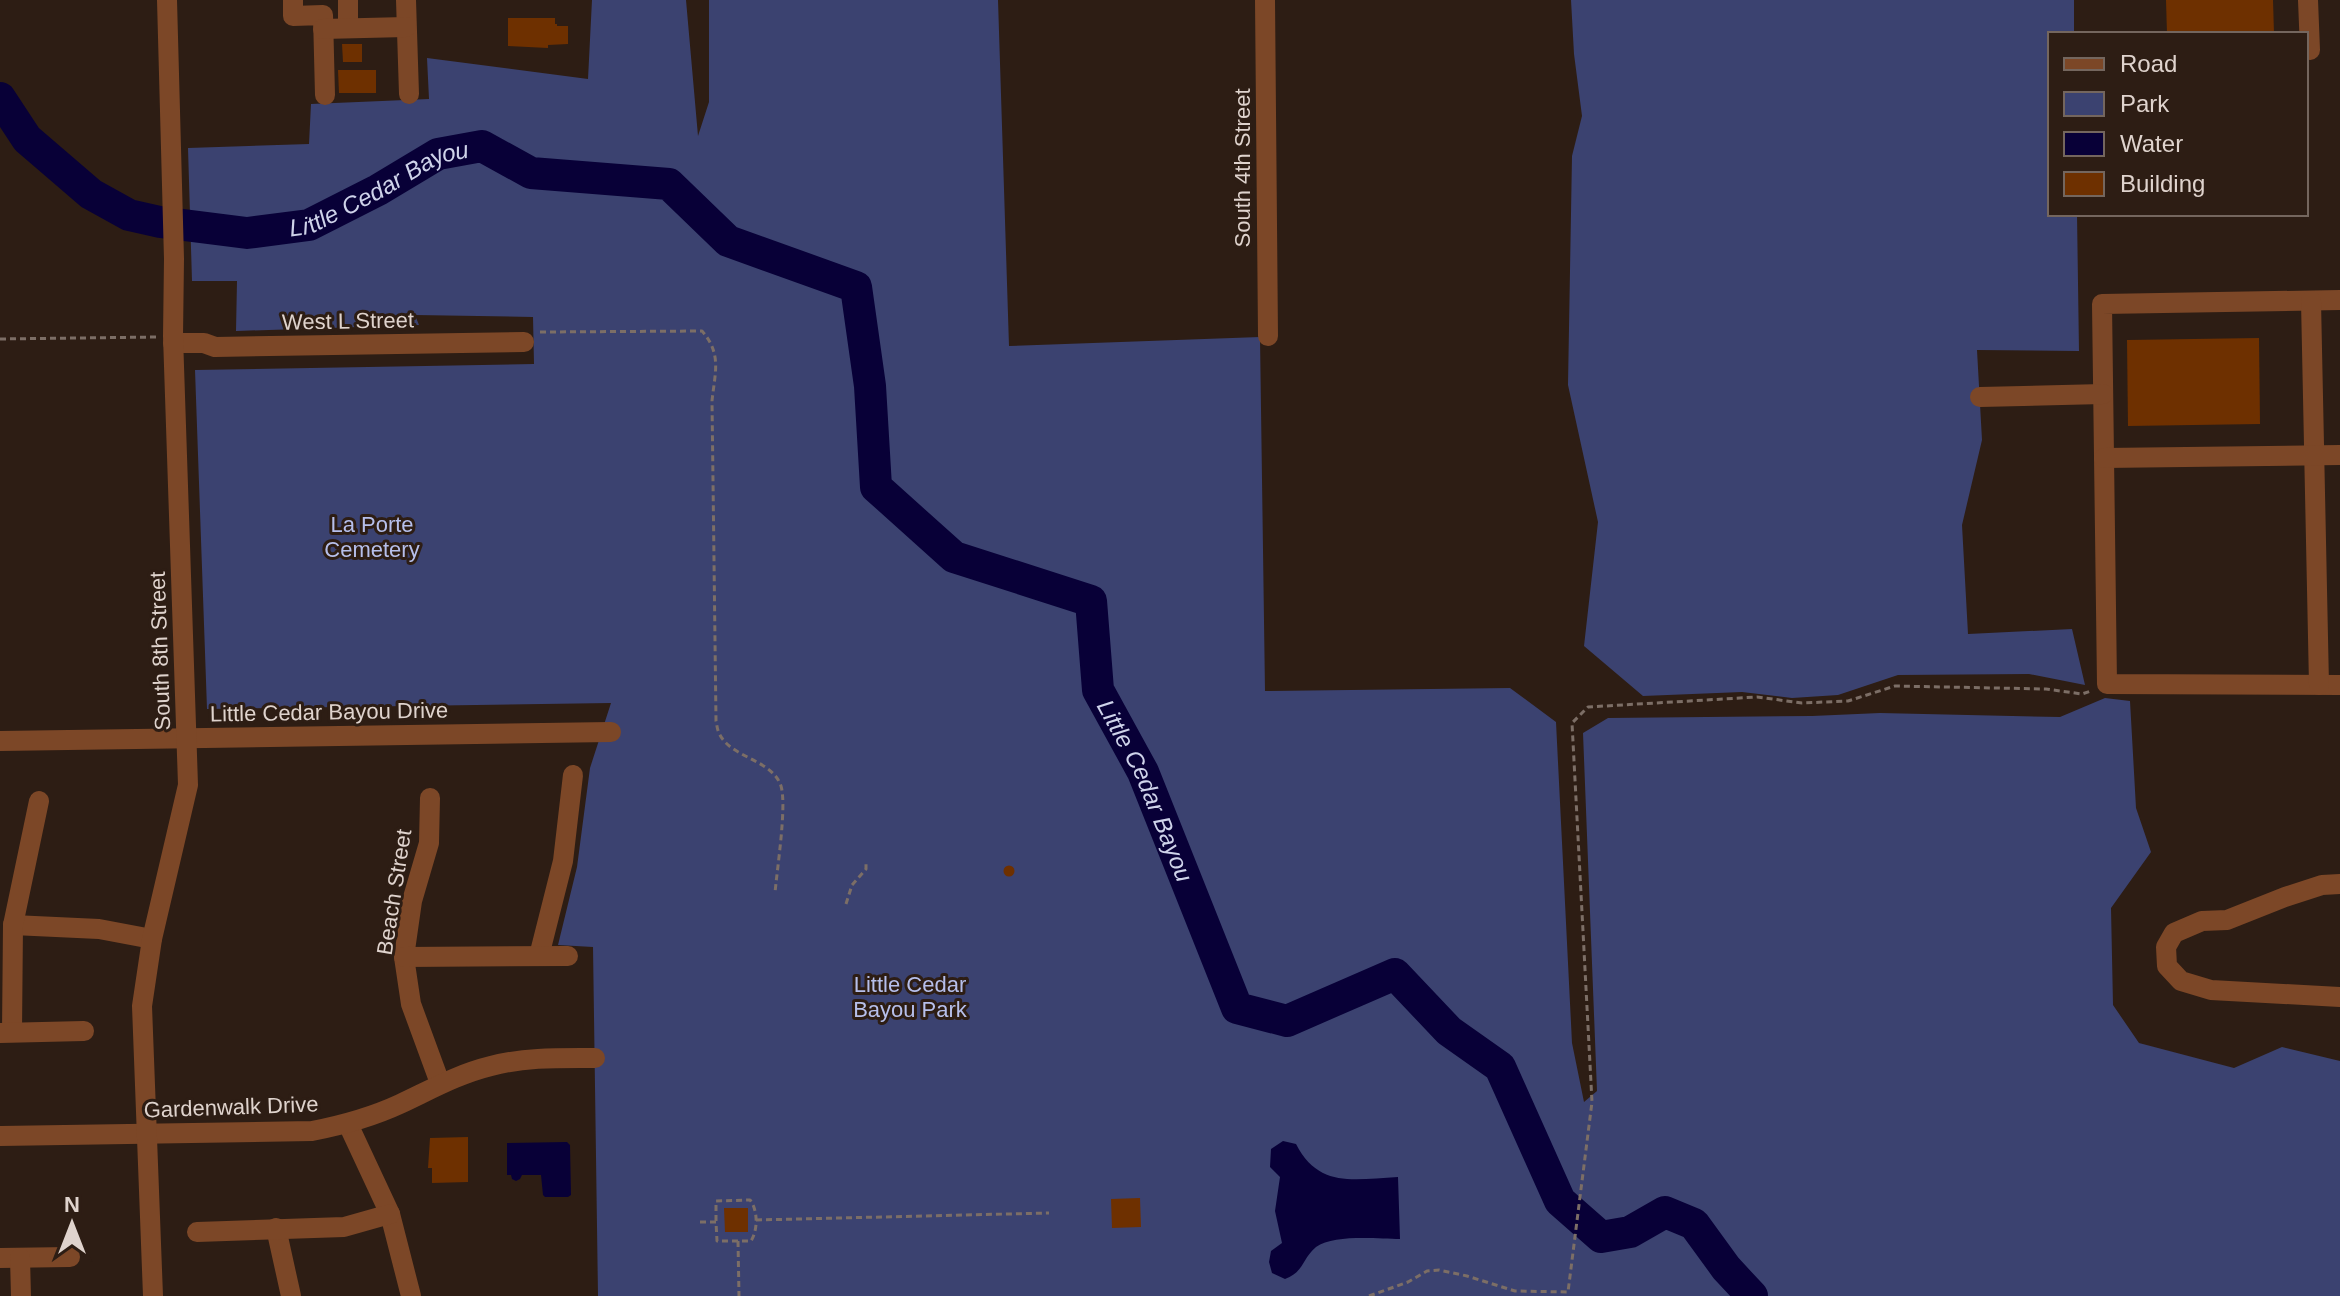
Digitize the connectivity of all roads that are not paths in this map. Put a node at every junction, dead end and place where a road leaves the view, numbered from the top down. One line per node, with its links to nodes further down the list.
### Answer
1 (167, 0): 17 (street, South 8th Street)
2 (293, 0): 9 (street)
3 (348, 0): 8 (street)
4 (406, 0): 7 (street)
5 (1265, 0): 15 (street, South 4th Street)
6 (2308, 0): 10 (street)
7 (406, 27): 8 (street); 11 (street)
8 (348, 28): 9 (street)
9 (323, 29): 12 (street)
10 (2310, 50)
11 (409, 94)
12 (325, 95)
13 (2340, 300): 14 (street)
14 (2311, 301): 18 (street); 21 (street)
15 (1268, 336)
16 (532, 337): 17 (street, West L Street)
17 (173, 340): 26 (street, South 8th Street)
18 (2103, 394): 19 (street); 22 (street)
19 (1980, 397)
20 (2340, 455): 21 (street)
21 (2314, 456): 22 (street); 23 (street)
22 (2104, 458): 23 (street)
23 (2319, 685): 24 (street)
24 (2340, 685)
25 (611, 732): 26 (street, Little Cedar Bayou Drive)
26 (188, 738): 27 (street, Little Cedar Bayou Drive); 33 (street, South 8th Street)
27 (0, 741)
28 (573, 775): 34 (street)
29 (430, 798): 36 (street, Beach Street)
30 (39, 801): 32 (street)
31 (2340, 884): 37 (street)
32 (13, 925): 33 (street); 39 (street)
33 (152, 939): 43 (street, South 8th Street)
34 (539, 956): 35 (street); 36 (street)
35 (568, 956)
36 (404, 957): 41 (street, Beach Street)
37 (2340, 997)
38 (84, 1031): 39 (street)
39 (6, 1032)
40 (595, 1058): 41 (street, Gardenwalk Drive)
41 (440, 1083): 42 (street, Gardenwalk Drive)
42 (348, 1124): 43 (street, Gardenwalk Drive); 45 (street)
43 (147, 1133): 44 (street, Gardenwalk Drive); 51 (street, South 8th Street)
44 (0, 1136)
45 (390, 1214): 46 (street); 53 (street)
46 (276, 1228): 47 (street); 52 (street)
47 (197, 1232)
48 (70, 1257): 49 (street)
49 (10, 1258): 50 (street)
50 (21, 1296)
51 (153, 1296)
52 (291, 1296)
53 (411, 1296)

